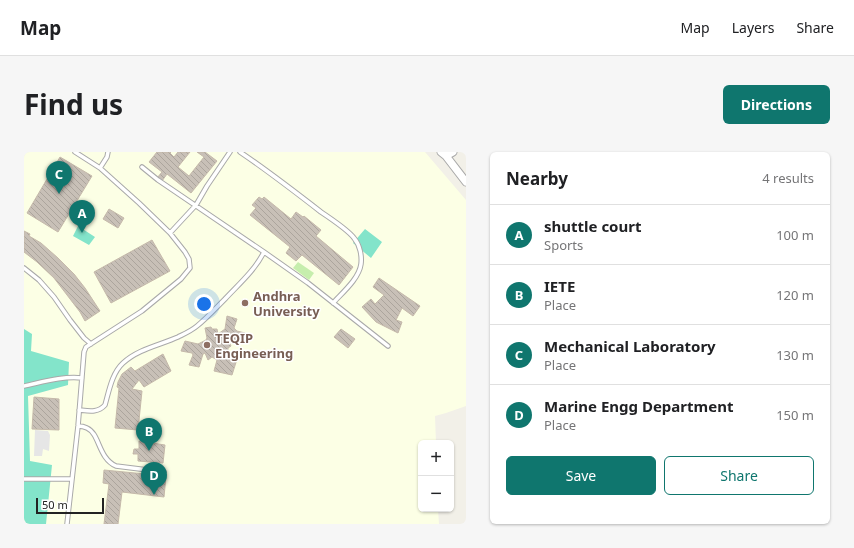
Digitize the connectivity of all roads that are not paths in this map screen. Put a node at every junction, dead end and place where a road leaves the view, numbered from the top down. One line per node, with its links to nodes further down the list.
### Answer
1 (75, 152): 8 (lane)
2 (108, 152): 8 (lane)
3 (230, 152): 10 (lane)
4 (240, 152): 14 (lane)
5 (453, 152): 6 (street)
6 (443, 154): 9 (street)
7 (142, 167): 10 (lane)
8 (100, 168): 11 (lane)
9 (466, 182)
10 (196, 204): 11 (lane); 12 (lane)
11 (170, 233): 15 (lane)
12 (264, 252): 14 (lane); 19 (lane)
13 (24, 268): 15 (lane)
14 (333, 303): 16 (lane)
15 (91, 344): 17 (lane)
16 (388, 346)
17 (82, 378): 18 (lane); 19 (lane)
18 (24, 386)
19 (79, 410): 20 (lane)
20 (78, 426): 21 (lane); 23 (lane)
21 (164, 472)
22 (24, 479): 23 (lane)
23 (72, 479): 24 (lane)
24 (67, 524)

